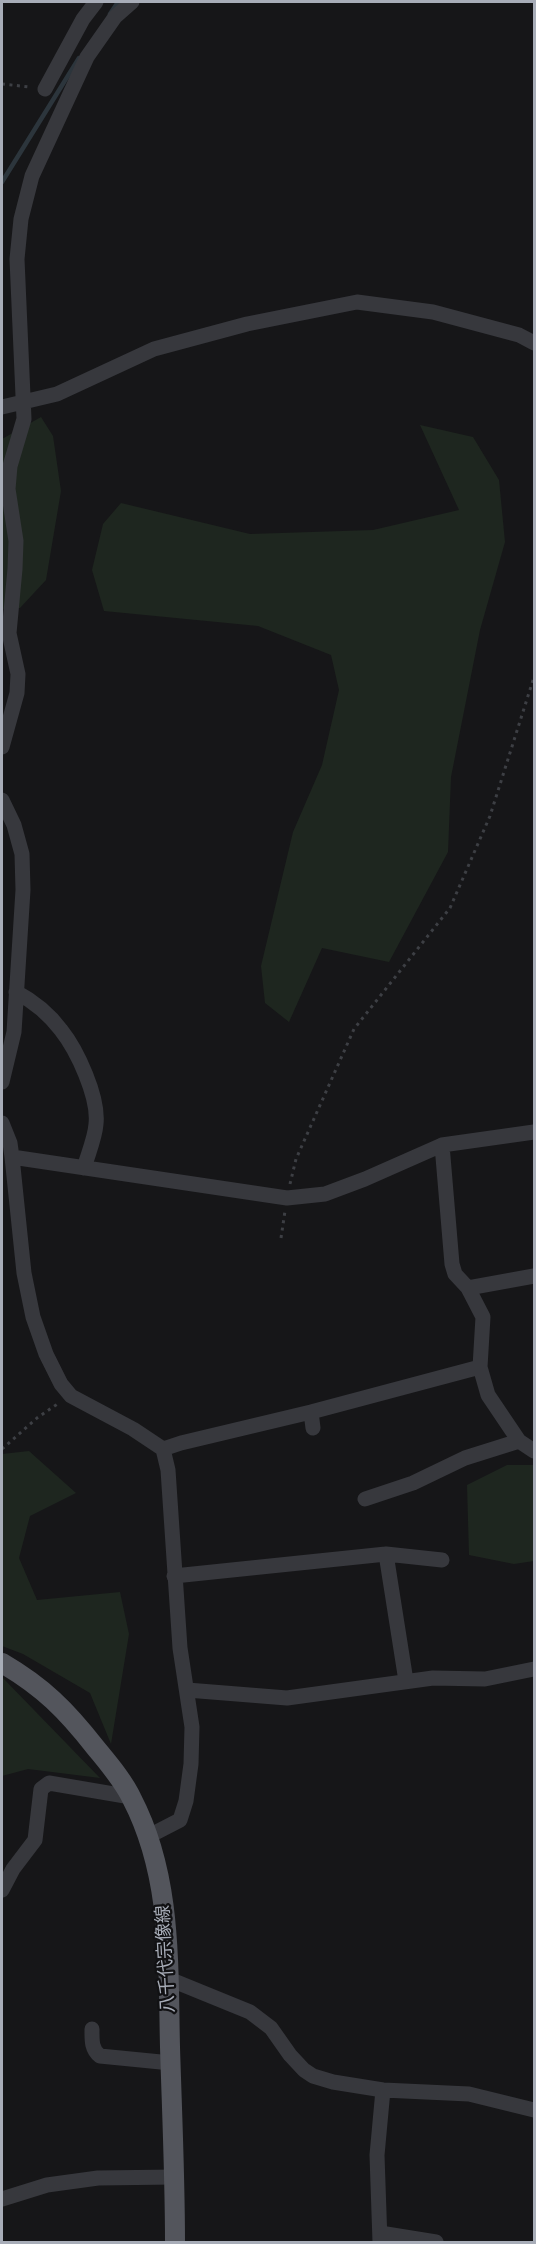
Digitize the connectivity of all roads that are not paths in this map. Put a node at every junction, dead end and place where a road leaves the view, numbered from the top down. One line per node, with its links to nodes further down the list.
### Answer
1 (96, 2): 3 (street)
2 (132, 2): 5 (street)
3 (45, 89)
4 (534, 343): 5 (street)
5 (24, 403): 6 (street); 7 (street)
6 (2, 407)
7 (2, 747)
8 (2, 800): 9 (street)
9 (16, 992): 10 (street); 15 (street)
10 (2, 1082)
11 (2, 1123): 14 (street)
12 (534, 1132): 13 (street)
13 (442, 1145): 15 (street); 17 (street)
14 (8, 1152): 15 (street); 22 (street)
15 (84, 1168)
16 (534, 1276): 17 (street)
17 (468, 1288): 18 (street)
18 (480, 1367): 19 (street); 21 (street)
19 (310, 1412): 20 (street); 22 (street)
20 (313, 1428)
21 (519, 1441): 23 (street); 24 (street)
22 (163, 1449): 27 (street)
23 (534, 1452)
24 (365, 1499)
25 (386, 1554): 26 (street); 27 (street); 30 (street)
26 (442, 1560)
27 (174, 1576): 31 (street)
28 (2, 1663): 32 (main road, 八千代宗像線)
29 (534, 1669): 30 (street)
30 (406, 1681): 31 (street)
31 (187, 1690): 33 (street)
32 (131, 1797): 33 (main road, 八千代宗像線); 34 (street)
33 (149, 1836): 35 (main road, 八千代宗像線)
34 (2, 1890)
35 (169, 1979): 37 (main road, 八千代宗像線); 38 (street)
36 (92, 2029): 37 (street)
37 (171, 2063): 40 (main road, 八千代宗像線)
38 (383, 2090): 39 (street); 42 (street)
39 (534, 2110)
40 (175, 2177): 41 (street); 43 (main road, 八千代宗像線)
41 (2, 2199)
42 (380, 2238): 44 (street)
43 (175, 2242)
44 (436, 2242)

